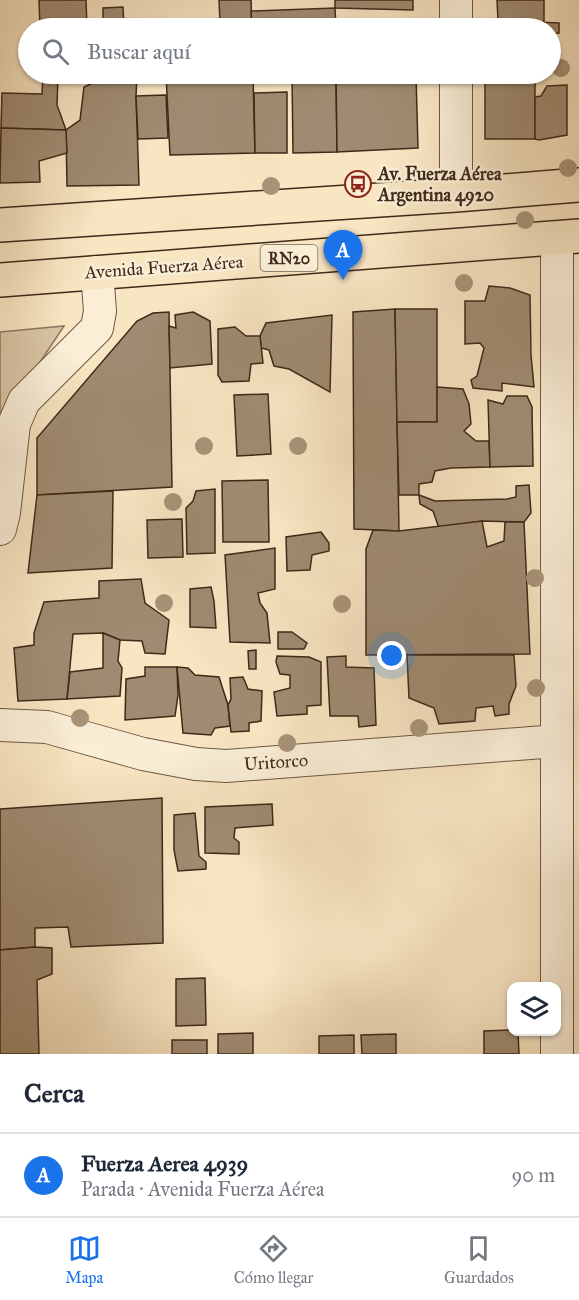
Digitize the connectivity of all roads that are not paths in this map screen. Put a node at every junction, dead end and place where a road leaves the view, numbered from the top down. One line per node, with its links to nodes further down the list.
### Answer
1 (456, 0): 2 (street)
2 (456, 18)
3 (456, 84): 5 (street)
4 (579, 185): 5 (main road)
5 (456, 195): 6 (main road)
6 (0, 225)
7 (568, 237): 8 (main road, Avenida Fuerza Aérea / RN20); 11 (street)
8 (97, 272): 9 (main road, Avenida Fuerza Aérea / RN20); 10 (street)
9 (0, 280)
10 (0, 529)
11 (568, 646): 13 (street)
12 (0, 725): 13 (street, Uritorco)
13 (556, 741): 14 (street)
14 (557, 1054)

